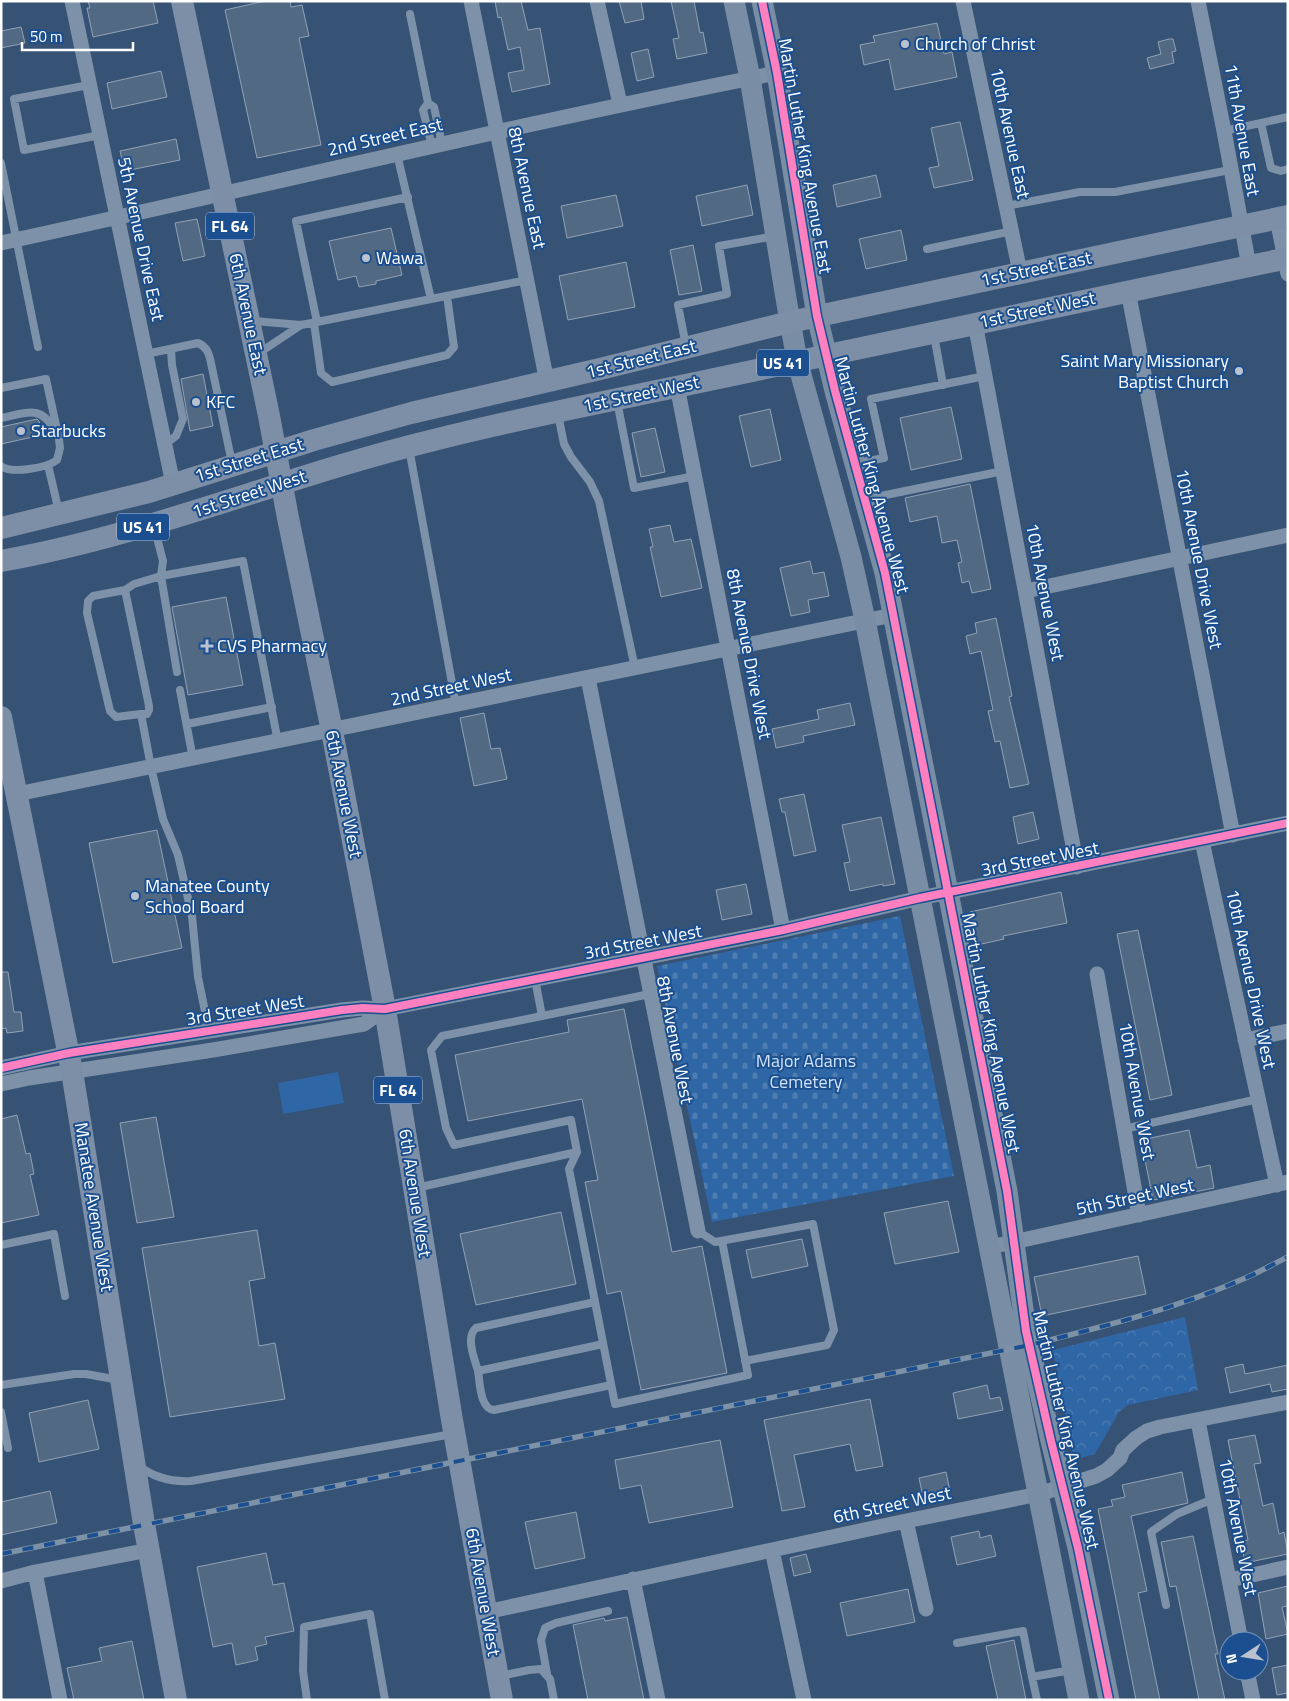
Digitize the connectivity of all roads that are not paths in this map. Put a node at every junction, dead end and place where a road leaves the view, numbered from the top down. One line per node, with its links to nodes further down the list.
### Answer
1 (72, 1): 12 (street, 5th Avenue Drive East)
2 (182, 1): 24 (main road, 6th Avenue East / FL 64)
3 (471, 1): 17 (street, 8th Avenue East)
4 (597, 1): 13 (street)
5 (734, 1): 11 (street)
6 (762, 1): 10 (street, Martin Luther King Avenue East)
7 (963, 1): 26 (street, 10th Avenue East)
8 (1198, 1): 16 (street, 11th Avenue East)
9 (410, 14): 19 (lane)
10 (777, 73): 11 (street, 2nd Street East); 42 (street, Martin Luther King Avenue East)
11 (750, 78): 13 (street, 2nd Street East); 31 (street)
12 (89, 85): 18 (street, 5th Avenue Drive East); 18 (lane)
13 (620, 104): 17 (street, 2nd Street East)
14 (1288, 116): 15 (lane)
15 (1261, 122): 16 (lane); 22 (lane)
16 (1224, 131): 23 (street, 11th Avenue East)
17 (496, 132): 19 (street, 2nd Street East); 38 (street, 8th Avenue East)
18 (100, 135): 27 (street, 5th Avenue Drive East)
19 (437, 145): 20 (street, 2nd Street East)
20 (398, 154): 24 (street, 2nd Street East); 25 (lane)
21 (1, 163): 32 (lane)
22 (1288, 169)
23 (1230, 170): 26 (lane); 29 (street, 11th Avenue East)
24 (223, 193): 27 (street, 2nd Street East); 43 (main road, 6th Avenue East / FL 64)
25 (408, 197): 41 (lane); 45 (lane)
26 (1006, 206): 30 (street, 10th Avenue East)
27 (117, 218): 32 (street, 2nd Street East); 52 (street, 5th Avenue Drive East)
28 (1282, 218): 29 (main road, 1st Street East / US 41); 35 (street)
29 (1241, 226): 36 (street, 11th Avenue East); 37 (main road, 1st Street East / US 41)
30 (1012, 231): 34 (lane); 37 (street, 10th Avenue East)
31 (776, 236): 44 (street); 51 (lane)
32 (17, 240): 33 (street, 2nd Street East); 49 (lane)
33 (1, 243)
34 (927, 249)
35 (1287, 263): 36 (main road, 1st Street West / US 41)
36 (1249, 266): 39 (main road, 1st Street West / US 41)
37 (1020, 272): 42 (main road, 1st Street East / US 41)
38 (527, 280): 40 (lane); 57 (street, 8th Avenue East)
39 (1128, 291): 46 (main road, 1st Street West / US 41); 81 (street, 10th Avenue Drive West)
40 (447, 296): 41 (lane); 45 (lane)
41 (431, 299): 45 (lane)
42 (817, 316): 44 (main road, 1st Street East / US 41); 54 (street, Martin Luther King Avenue West)
43 (250, 321): 47 (lane); 53 (main road, 6th Avenue East / FL 64)
44 (790, 322): 51 (main road, 1st Street East / US 41); 55 (street, Martin Luther King Avenue West)
45 (316, 323): 47 (lane)
46 (975, 323): 48 (main road, 1st Street West / US 41); 56 (street, 10th Avenue West)
47 (301, 325): 53 (lane)
48 (933, 332): 54 (main road, 1st Street West / US 41); 58 (lane)
49 (38, 347)
50 (171, 348): 52 (lane); 65 (lane); 70 (lane)
51 (686, 348): 57 (main road, 1st Street East / US 41)
52 (146, 354): 65 (street, 5th Avenue Drive East)
53 (257, 354): 67 (main road, 6th Avenue East / FL 64)
54 (825, 354): 55 (main road, 1st Street West / US 41); 68 (street, Martin Luther King Avenue West)
55 (797, 360): 59 (main road, 1st Street West / US 41); 87 (street, Martin Luther King Avenue West)
56 (985, 376): 58 (lane); 72 (street, 10th Avenue West)
57 (547, 382): 67 (main road, 1st Street East / US 41)
58 (943, 384): 68 (lane)
59 (677, 386): 61 (main road, 1st Street West / US 41); 73 (street, 8th Avenue Drive West)
60 (1, 388): 64 (lane)
61 (616, 399): 62 (main road, 1st Street West / US 41); 73 (lane)
62 (558, 412): 66 (main road, 1st Street West / US 41); 89 (lane)
63 (1, 418): 64 (lane)
64 (59, 439): 69 (lane)
65 (164, 444): 74 (street, 5th Avenue Drive East)
66 (408, 446): 75 (main road, 1st Street West / US 41); 93 (lane)
67 (276, 452): 70 (main road, 1st Street East / US 41); 75 (main road, 6th Avenue West / FL 64)
68 (855, 464): 76 (street, Martin Luther King Avenue West)
69 (48, 465): 71 (lane); 77 (lane)
70 (232, 465): 74 (main road, 1st Street East / US 41)
71 (1, 466)
72 (1003, 471): 76 (lane); 85 (street, 10th Avenue West)
73 (695, 476): 88 (street, 8th Avenue Drive West)
74 (173, 484): 77 (main road, 1st Street East / US 41)
75 (282, 484): 78 (main road, 1st Street West / US 41); 98 (main road, 6th Avenue West / FL 64)
76 (866, 499): 86 (street, Martin Luther King Avenue West)
77 (59, 515): 79 (main road, 1st Street East / US 41)
78 (153, 524): 82 (main road, 1st Street West / US 41); 83 (lane)
79 (1, 528)
80 (1288, 535): 81 (street)
81 (1180, 557): 85 (street); 104 (street, 10th Avenue Drive West)
82 (1, 561)
83 (160, 576): 84 (lane); 90 (lane); 94 (lane)
84 (125, 590): 95 (lane); 95 (lane)
85 (1026, 591): 106 (street, 10th Avenue West)
86 (893, 615): 87 (street, 2nd Street West); 107 (street, Martin Luther King Avenue West)
87 (865, 620): 88 (street, 2nd Street West); 108 (street, Martin Luther King Avenue West)
88 (729, 647): 89 (street, 2nd Street West); 109 (street, 8th Avenue Drive West)
89 (635, 668): 91 (street, 2nd Street West)
90 (177, 672)
91 (588, 678): 93 (street, 2nd Street West); 110 (street, 8th Avenue West)
92 (180, 690): 97 (lane)
93 (456, 705): 98 (street, 2nd Street West)
94 (272, 707): 97 (lane); 99 (lane)
95 (141, 714): 101 (lane)
96 (1, 717): 102 (main road, Manatee Avenue West)
97 (187, 724): 100 (lane)
98 (332, 731): 99 (street, 2nd Street West); 114 (main road, 6th Avenue West / FL 64)
99 (278, 742): 100 (street, 2nd Street West)
100 (193, 759): 101 (street, 2nd Street West)
101 (151, 768): 102 (street, 2nd Street West); 116 (lane)
102 (17, 794): 120 (main road, Manatee Avenue West)
103 (1288, 823): 104 (street, 3rd Street West)
104 (1233, 835): 105 (street, 3rd Street West)
105 (1202, 841): 106 (street, 3rd Street West); 118 (street, 10th Avenue Drive West)
106 (1077, 867): 107 (street, 3rd Street West)
107 (948, 892): 108 (street, 3rd Street West); 131 (street, Martin Luther King Avenue West)
108 (920, 898): 109 (street, 3rd Street West); 133 (street, Martin Luther King Avenue West)
109 (783, 930): 110 (street, 3rd Street West)
110 (643, 958): 112 (street, 3rd Street West); 113 (street, 8th Avenue West)
111 (1098, 974): 124 (street, 10th Avenue West)
112 (535, 979): 114 (street, 3rd Street West); 115 (lane)
113 (650, 994): 115 (lane); 129 (street, 8th Avenue West)
114 (385, 1009): 116 (street, 3rd Street West); 119 (street, 3rd Street West); 127 (main road, 6th Avenue West / FL 64)
115 (542, 1016): 125 (lane)
116 (209, 1031): 119 (street, 3rd Street West); 120 (street, 3rd Street West)
117 (1288, 1031): 118 (street)
118 (1245, 1040): 123 (street, 10th Avenue Drive West)
119 (213, 1050): 120 (street, 3rd Street West)
120 (71, 1062): 121 (street, 3rd Street West); 122 (street, 3rd Street West); 139 (main road, Manatee Avenue West)
121 (1, 1068)
122 (1, 1084)
123 (1258, 1099): 124 (lane); 126 (street, 10th Avenue Drive West)
124 (1124, 1129): 128 (street, 10th Avenue West)
125 (576, 1152): 127 (lane); 135 (lane)
126 (1283, 1184): 128 (street, 5th Street West)
127 (414, 1188): 145 (main road, 6th Avenue West / FL 64)
128 (1139, 1215): 131 (street, 5th Street West)
129 (698, 1231): 130 (lane)
130 (722, 1241): 137 (lane); 137 (lane)
131 (1015, 1242): 133 (street, 5th Street West); 148 (street, Martin Luther King Avenue West)
132 (1, 1245): 134 (lane)
133 (990, 1247): 149 (street, Martin Luther King Avenue West)
134 (65, 1296)
135 (595, 1302): 136 (lane); 138 (lane)
136 (603, 1344): 138 (lane); 141 (lane)
137 (745, 1361): 141 (lane)
138 (478, 1371): 141 (lane)
139 (122, 1381): 140 (lane); 147 (main road, Manatee Avenue West)
140 (1, 1385)
141 (611, 1385)
142 (1288, 1402): 144 (street, 6th Street West)
143 (1, 1412): 146 (lane)
144 (1198, 1421): 148 (street, 6th Street West); 150 (street, 10th Avenue West)
145 (454, 1433): 147 (lane); 162 (main road, 6th Avenue West / FL 64)
146 (8, 1448)
147 (134, 1462): 152 (main road, Manatee Avenue West)
148 (1063, 1487): 149 (street, 6th Street West); 180 (street, Martin Luther King Avenue West)
149 (1039, 1494): 151 (street, 6th Street West); 165 (street, Martin Luther King Avenue West)
150 (1213, 1499): 157 (street, 10th Avenue West); 159 (lane)
151 (906, 1520): 153 (street, 6th Street West); 160 (street)
152 (149, 1550): 155 (street); 171 (main road, Manatee Avenue West)
153 (772, 1550): 156 (street, 6th Street West); 177 (street)
154 (1288, 1567): 157 (street)
155 (35, 1572): 158 (street); 170 (street)
156 (633, 1579): 162 (street, 6th Street West); 176 (street)
157 (1230, 1580): 163 (street, 10th Avenue West)
158 (1, 1581)
159 (1166, 1605)
160 (926, 1609)
161 (608, 1611): 166 (lane)
162 (486, 1612): 167 (main road, 6th Avenue West / FL 64)
163 (1240, 1631)
164 (957, 1643): 168 (lane)
165 (1073, 1669): 168 (lane); 179 (street, Martin Luther King Avenue West)
166 (547, 1674): 167 (lane); 175 (lane)
167 (498, 1676): 174 (main road, 6th Avenue West / FL 64)
168 (1032, 1678): 178 (lane)
169 (1249, 1681): 181 (street)
170 (60, 1700)
171 (176, 1700)
172 (307, 1700): 173 (lane)
173 (385, 1700)
174 (502, 1700)
175 (554, 1700)
176 (658, 1700)
177 (804, 1700)
178 (1037, 1700)
179 (1080, 1700)
180 (1109, 1700)
181 (1253, 1700)

